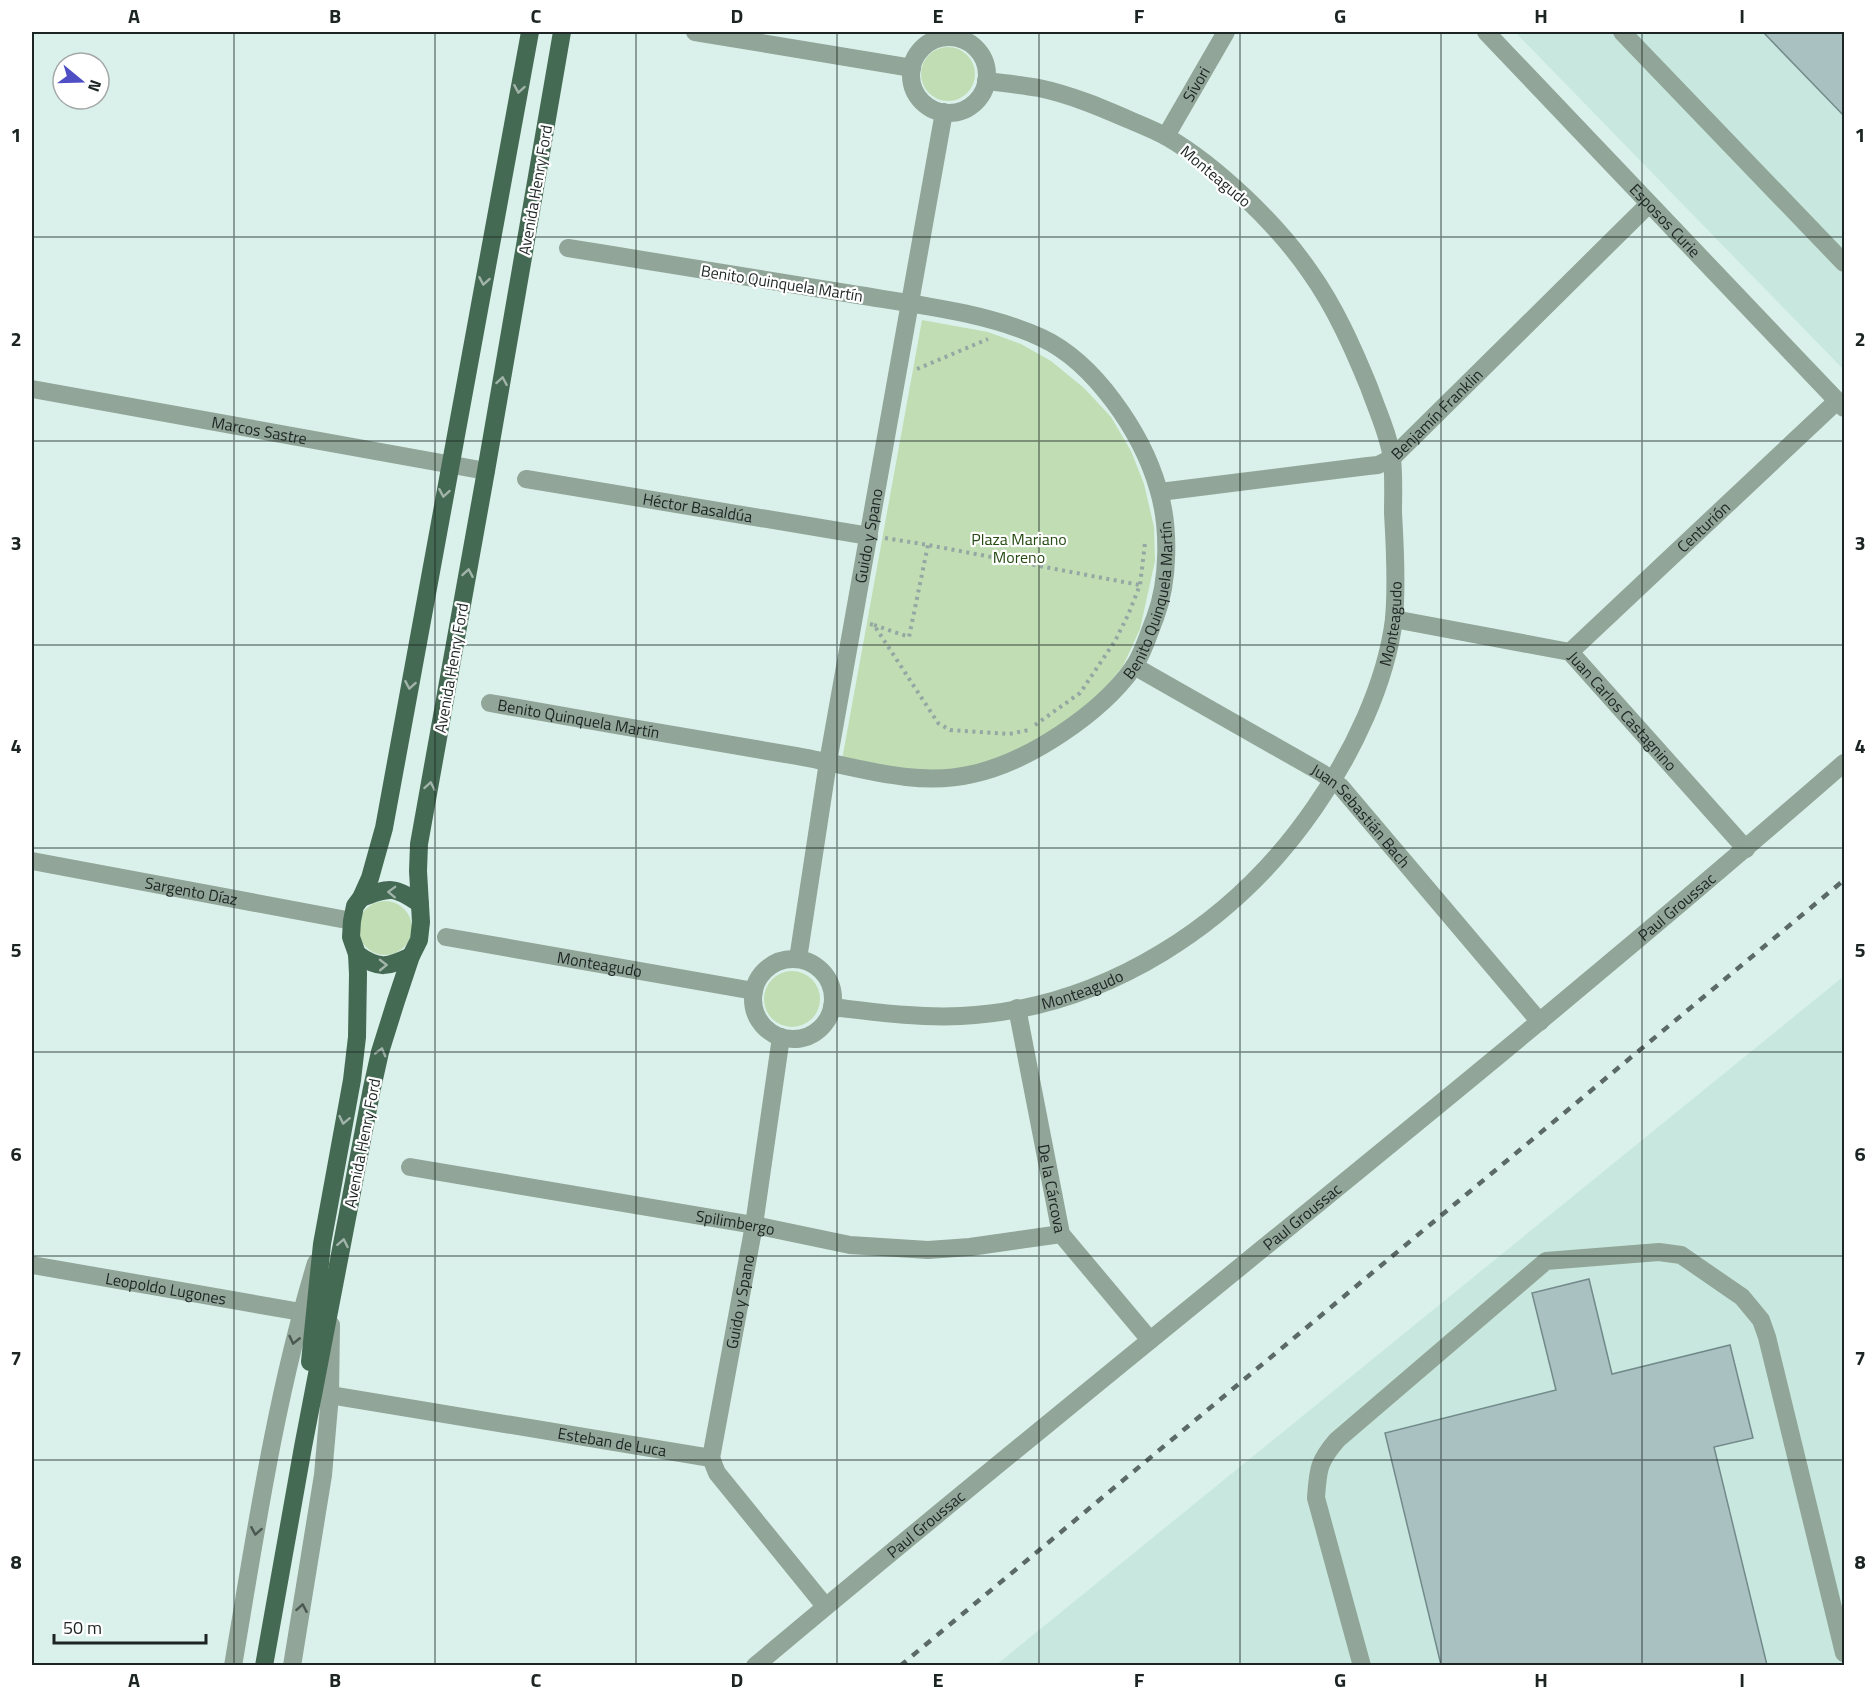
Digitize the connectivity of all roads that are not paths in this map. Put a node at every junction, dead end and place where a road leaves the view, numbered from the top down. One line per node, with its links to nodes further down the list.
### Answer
1 (530, 32): 19 (main road, Avenida Henry Ford, one-way to 19)
2 (562, 32): 20 (main road, Avenida Henry Ford, one-way to 2)
3 (695, 32): 8 (street)
4 (1226, 32): 11 (street, Sívori)
5 (1486, 32): 12 (street, Esposos Curie)
6 (1622, 32): 14 (street)
7 (955, 34): 8 (street); 9 (street)
8 (912, 68): 10 (street)
9 (986, 81): 10 (street); 11 (street, Monteagudo)
10 (944, 112): 15 (street, Guido y Spano)
11 (1166, 136): 18 (street, Monteagudo)
12 (1649, 204): 17 (street, Esposos Curie); 18 (street, Benjamín Franklin)
13 (568, 248): 15 (street, Benito Quinquela Martín)
14 (1845, 263)
15 (910, 303): 22 (street, Benito Quinquela Martín); 23 (street, Guido y Spano)
16 (32, 389): 19 (street, Marcos Sastre)
17 (1841, 404): 25 (street, Centurión)
18 (1392, 458): 22 (street, Benjamín Franklin); 24 (street, Monteagudo)
19 (449, 465): 20 (street, Marcos Sastre); 33 (main road, Avenida Henry Ford, one-way to 33)
20 (486, 471): 34 (main road, Avenida Henry Ford, one-way to 20)
21 (526, 479): 23 (street, Héctor Basaldúa)
22 (1160, 492): 26 (street, Benito Quinquela Martín)
23 (869, 536): 28 (street, Guido y Spano)
24 (1394, 619): 25 (street, Juan Carlos Castagnino); 30 (street, Monteagudo)
25 (1570, 652): 31 (street, Juan Carlos Castagnino)
26 (1134, 666): 28 (street, Benito Quinquela Martín); 30 (street, Juan Sebastián Bach)
27 (490, 703): 28 (street, Benito Quinquela Martín)
28 (828, 762): 39 (street, Guido y Spano)
29 (1845, 763): 31 (street, Paul Groussac)
30 (1333, 782): 42 (street, Monteagudo); 43 (street, Juan Sebastián Bach)
31 (1746, 849): 43 (street, Paul Groussac)
32 (32, 861): 35 (street, Sargento Díaz)
33 (361, 898): 34 (main road, one-way to 33); 35 (main road, Avenida Henry Ford)
34 (420, 904): 38 (main road, Avenida Henry Ford)
35 (352, 921): 37 (main road, Avenida Henry Ford)
36 (446, 937): 40 (street, Monteagudo)
37 (357, 954): 38 (main road, one-way to 38); 48 (main road, Avenida Henry Ford, one-way to 48)
38 (411, 956): 50 (main road, Avenida Henry Ford, one-way to 38)
39 (798, 959): 40 (street); 41 (street)
40 (754, 991): 44 (street)
41 (832, 1006): 42 (street, Monteagudo); 44 (street)
42 (1017, 1008): 47 (street, De la Cárcova)
43 (1540, 1022): 52 (street, Paul Groussac)
44 (782, 1037): 46 (street, Guido y Spano)
45 (410, 1167): 46 (street, Spilimbergo)
46 (754, 1225): 47 (street, Spilimbergo); 55 (street, Guido y Spano)
47 (1061, 1234): 52 (street, De la Cárcova)
48 (322, 1244): 51 (street, Avenida Henry Ford); 54 (main road, Avenida Henry Ford)
49 (32, 1265): 51 (street, Leopoldo Lugones)
50 (332, 1300): 53 (street, Avenida Henry Ford); 54 (main road, Avenida Henry Ford)
51 (301, 1312): 58 (street, Avenida Henry Ford, one-way to 58)
52 (1150, 1340): 56 (street, Paul Groussac)
53 (330, 1395): 55 (street, Esteban de Luca); 60 (street, Avenida Henry Ford, one-way to 53)
54 (303, 1447): 59 (main road, Avenida Henry Ford)
55 (711, 1458): 56 (street)
56 (825, 1606): 61 (street, Paul Groussac)
57 (1845, 1653): 62 (street)
58 (233, 1665)
59 (264, 1665)
60 (292, 1665)
61 (754, 1665)
62 (1362, 1665)

